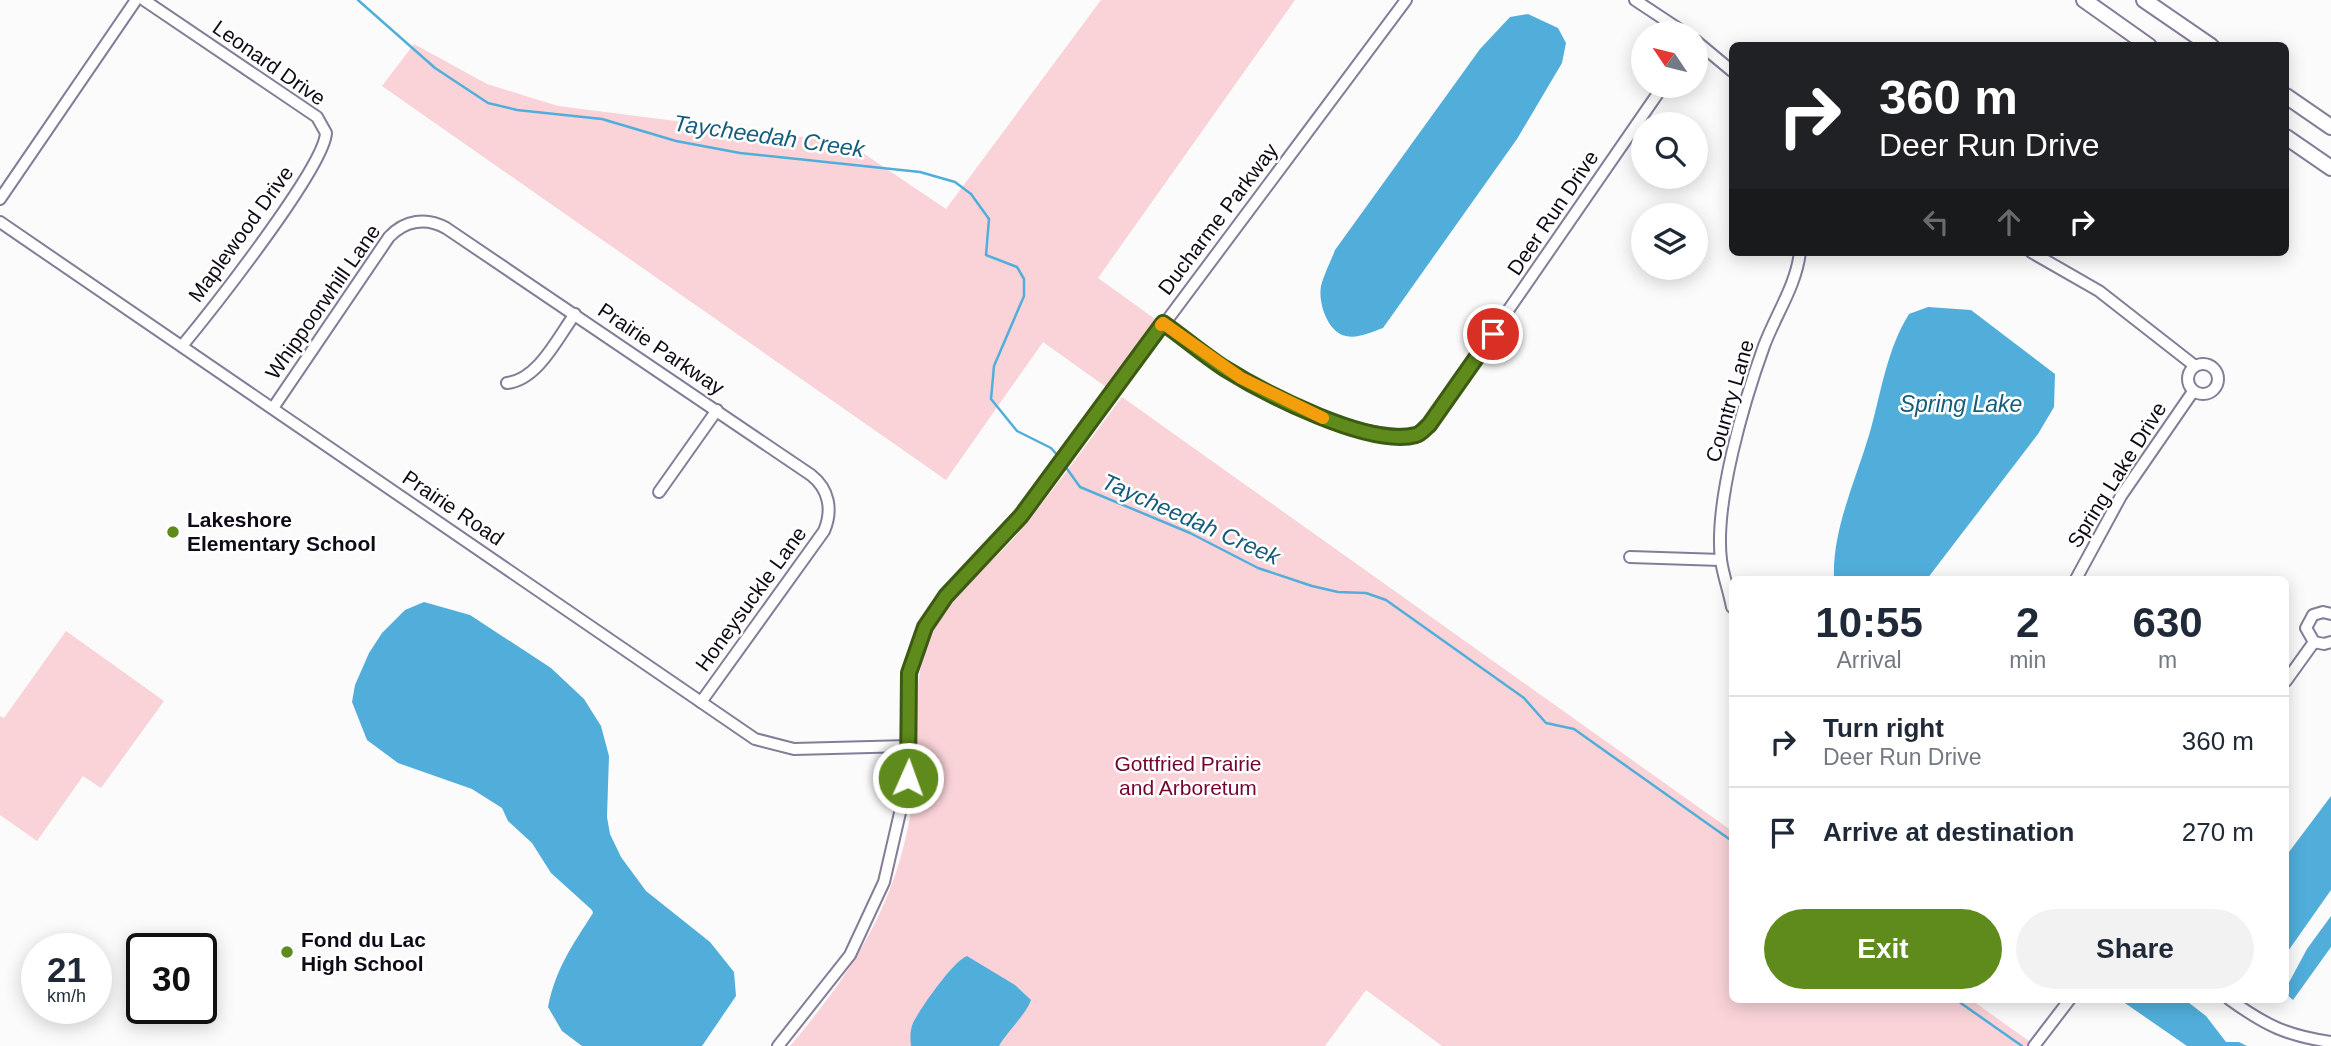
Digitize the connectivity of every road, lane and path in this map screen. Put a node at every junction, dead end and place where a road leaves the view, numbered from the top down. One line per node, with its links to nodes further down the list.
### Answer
1 (136, 0): 18 (street)
2 (144, 0): 16 (street, Leonard Drive)
3 (1406, 0): 24 (street, Ducharme Parkway)
4 (1635, 0): 7 (street)
5 (2084, 0): 8 (main road)
6 (2144, 0): 9 (main road)
7 (1667, 21)
8 (2143, 42)
9 (2205, 42)
10 (1708, 51): 11 (street)
11 (1729, 68)
12 (1655, 98): 24 (street, Deer Run Drive)
13 (2289, 98): 14 (main road)
14 (2331, 127)
15 (2289, 139): 17 (main road)
16 (326, 141): 25 (street, Maplewood Drive)
17 (2331, 169)
18 (0, 199)
19 (0, 222): 25 (street, Prairie Road)
20 (450, 230): 23 (street, Prairie Parkway); 29 (street, Whippoorwhill Lane)
21 (1800, 256): 34 (street, Country Lane)
22 (2038, 256): 26 (street, Spring Lake Drive)
23 (575, 314): 27 (street); 30 (street, Prairie Parkway)
24 (1163, 323): 42 (street, Ducharme Parkway)
25 (182, 346): 29 (street, Prairie Road)
26 (2195, 366): 28 (street, Spring Lake Drive); 28 (street, Spring Lake Drive)
27 (507, 383)
28 (2192, 393): 35 (street, Spring Lake Drive)
29 (273, 408): 41 (street, Prairie Road)
30 (717, 410): 31 (street); 32 (street, Prairie Parkway)
31 (659, 492)
32 (828, 516): 41 (street, Honeysuckle Lane)
33 (1630, 557): 34 (street)
34 (1721, 560): 36 (street, Country Lane)
35 (2078, 576)
36 (1729, 594)
37 (2331, 614): 38 (street)
38 (2314, 642): 39 (street); 40 (street)
39 (2331, 642)
40 (2289, 677)
41 (701, 702): 42 (street, Prairie Road)
42 (909, 746): 48 (street, Ducharme Parkway)
43 (2067, 1003): 47 (street)
44 (2235, 1003): 45 (street)
45 (2302, 1038): 46 (street); 49 (street)
46 (2331, 1042)
47 (2036, 1044)
48 (778, 1046)
49 (2321, 1046)

